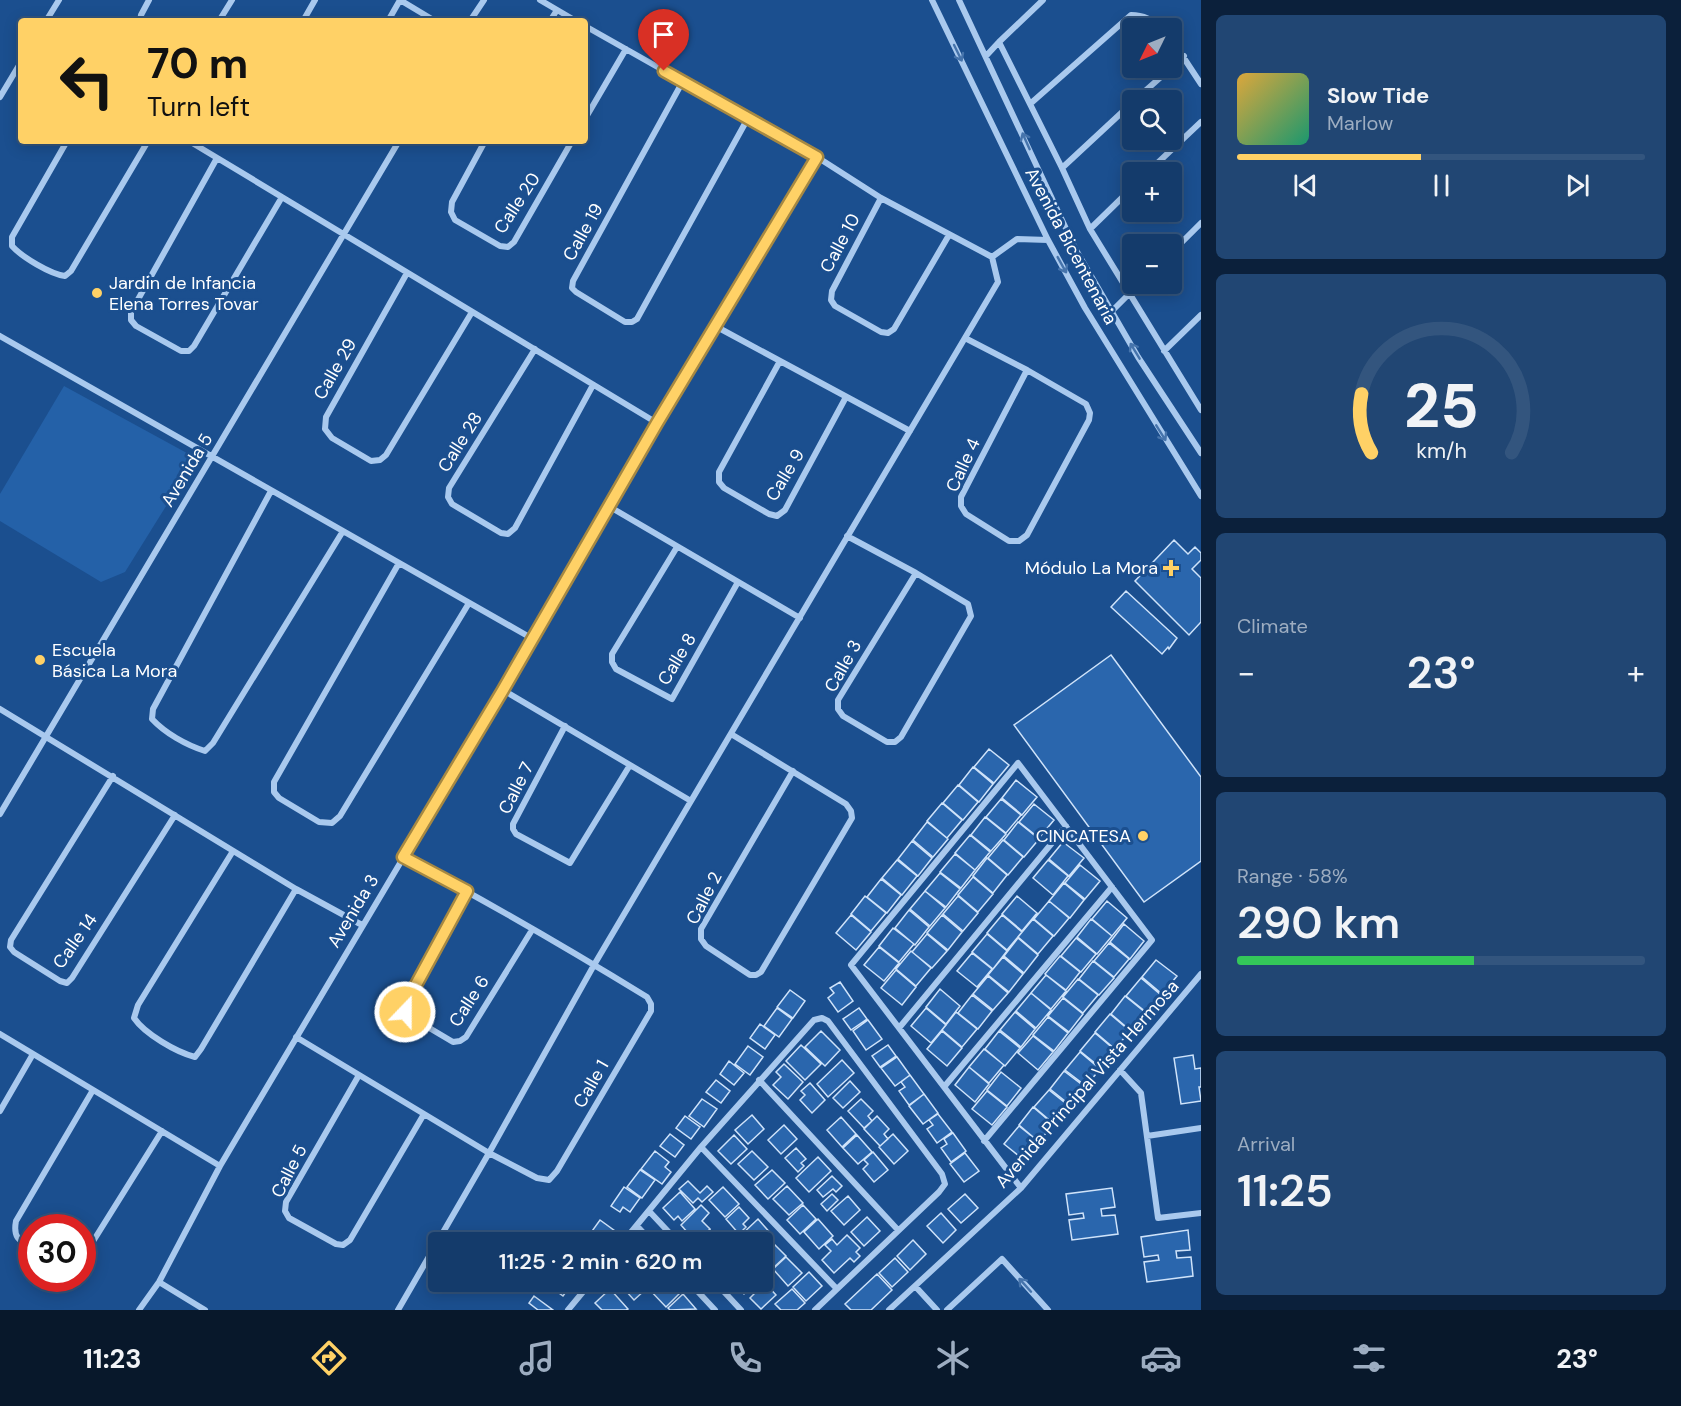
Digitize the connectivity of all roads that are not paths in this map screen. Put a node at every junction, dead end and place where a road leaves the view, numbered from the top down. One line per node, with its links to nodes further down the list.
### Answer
1 (59, 0): 12 (street)
2 (149, 0): 13 (street)
3 (232, 0): 14 (street)
4 (315, 0): 15 (street)
5 (400, 0): 16 (street); 17 (street)
6 (484, 0): 18 (street)
7 (540, 0): 11 (street)
8 (932, 0): 58 (street, Avenida Bicentenaria, one-way to 58)
9 (959, 0): 28 (street, Avenida Bicentenaria)
10 (1043, 0): 25 (street)
11 (556, 10): 19 (street); 20 (street)
12 (48, 18)
13 (140, 18)
14 (221, 18)
15 (305, 18)
16 (390, 18)
17 (430, 18)
18 (472, 18)
19 (552, 18)
20 (571, 18)
21 (1128, 18): 22 (street)
22 (1146, 18)
23 (1122, 23): 36 (street)
24 (588, 28): 26 (street)
25 (999, 42): 28 (street); 36 (street)
26 (626, 49): 32 (street); 38 (street)
27 (1182, 53): 29 (street)
28 (986, 56): 65 (street, Avenida Bicentenaria, one-way to 28)
29 (1184, 56): 33 (street)
30 (18, 68): 35 (street)
31 (1159, 78): 34 (street)
32 (683, 81): 39 (street); 39 (street, Calle 19)
33 (1201, 84)
34 (1147, 90)
35 (0, 97)
36 (1030, 104): 50 (street)
37 (1122, 113): 50 (street)
38 (588, 114)
39 (748, 118): 47 (street)
40 (1201, 122): 49 (street)
41 (65, 144): 42 (street)
42 (146, 144)
43 (194, 144): 48 (street)
44 (397, 144): 56 (street, Avenida 5)
45 (483, 144): 46 (street, Calle 20)
46 (570, 144)
47 (817, 157): 52 (street); 67 (street, Avenida 3)
48 (217, 158): 51 (street); 51 (street)
49 (1159, 162)
50 (1062, 168): 55 (street)
51 (282, 197): 56 (street)
52 (881, 198): 57 (street); 57 (street, Calle 10)
53 (1122, 198): 55 (street)
54 (1201, 223): 59 (street)
55 (1089, 229): 62 (street)
56 (345, 235): 61 (street); 80 (street, Avenida 5)
57 (950, 235): 60 (street)
58 (1048, 240): 60 (street); 82 (street, Avenida Bicentenaria, one-way to 82)
59 (1182, 242)
60 (992, 257): 69 (street)
61 (407, 273): 64 (street); 64 (street, Calle 29)
62 (1122, 283)
63 (1129, 294): 65 (street); 71 (street)
64 (472, 312): 70 (street)
65 (1111, 312): 79 (street, Avenida Bicentenaria, one-way to 65)
66 (1201, 315): 71 (street)
67 (717, 327): 72 (street); 77 (street, Avenida 3)
68 (0, 336): 80 (street)
69 (965, 338): 73 (street); 78 (street)
70 (535, 349): 74 (street); 74 (street, Calle 28)
71 (1164, 351): 76 (street)
72 (780, 361): 75 (street); 75 (street, Calle 9)
73 (1027, 370): 73 (street, Calle 4)
74 (593, 384): 77 (street)
75 (846, 397): 78 (street)
76 (1201, 410)
77 (657, 423): 83 (street, Avenida 3)
78 (910, 431): 85 (street)
79 (1201, 453)
80 (213, 457): 81 (street); 97 (street, Avenida 5)
81 (271, 491): 84 (street); 84 (street)
82 (1201, 496)
83 (610, 507): 86 (street); 92 (street, Avenida 3)
84 (343, 531): 87 (street)
85 (847, 536): 88 (street); 91 (street)
86 (677, 547): 89 (street); 89 (street, Calle 8)
87 (399, 563): 90 (street); 90 (street)
88 (916, 573): 88 (street, Calle 3)
89 (738, 582): 91 (street)
90 (469, 603): 92 (street)
91 (800, 618): 96 (street)
92 (533, 639): 93 (street, Avenida 3)
93 (503, 690): 95 (street); 106 (street, Avenida 3)
94 (0, 709): 97 (street)
95 (565, 726): 98 (street); 98 (street, Calle 7)
96 (731, 734): 99 (street); 101 (street)
97 (45, 736): 100 (street); 102 (street, Avenida 5)
98 (630, 765): 101 (street)
99 (793, 771): 99 (street, Calle 2)
100 (113, 776): 103 (street); 103 (street, Calle 14)
101 (691, 801): 112 (street)
102 (0, 814)
103 (175, 815): 105 (street)
104 (1065, 826): 107 (street); 114 (street); 114 (street)
105 (233, 851): 108 (street); 108 (street)
106 (403, 857): 109 (street); 110 (street, Avenida 3)
107 (1112, 887): 121 (street); 128 (street)
108 (296, 889): 110 (street)
109 (467, 891): 111 (street); 111 (street, Calle 6)
110 (362, 925): 116 (street, Avenida 3)
111 (532, 930): 112 (street)
112 (594, 965): 130 (street); 130 (street, Calle 1)
113 (1201, 974): 118 (street, Avenida Principal Vista Hermosa)
114 (899, 1028): 121 (street)
115 (0, 1034): 117 (street)
116 (296, 1037): 119 (street); 131 (street, Avenida 3)
117 (33, 1054): 122 (street); 123 (street)
118 (1120, 1070): 127 (street); 132 (street, Avenida Principal Vista Hermosa)
119 (359, 1075): 124 (street); 124 (street, Calle 5)
120 (759, 1080): 129 (street); 138 (street); 138 (street)
121 (944, 1087): 128 (street)
122 (93, 1090): 126 (street); 135 (street)
123 (0, 1111)
124 (424, 1114): 130 (street)
125 (1201, 1128): 127 (street)
126 (162, 1131): 131 (street); 142 (street)
127 (1147, 1136): 134 (street)
128 (984, 1141): 132 (street)
129 (701, 1147): 133 (street); 146 (street)
130 (489, 1153): 153 (street)
131 (220, 1166): 144 (street, Avenida 3)
132 (1021, 1188): 145 (street, Avenida Principal Vista Hermosa)
133 (649, 1210): 137 (street); 141 (street)
134 (1201, 1213)
135 (20, 1214)
136 (18, 1218): 143 (street)
137 (637, 1226): 139 (street); 140 (street)
138 (898, 1230): 146 (street)
139 (632, 1232)
140 (643, 1232)
141 (669, 1232)
142 (96, 1237)
143 (18, 1239)
144 (159, 1282): 151 (street, Avenida 3); 152 (street)
145 (915, 1286): 157 (street, Avenida Principal Vista Hermosa); 158 (street)
146 (837, 1288): 156 (street)
147 (583, 1292): 154 (street)
148 (697, 1292): 150 (street)
149 (724, 1292): 155 (street)
150 (711, 1309)
151 (140, 1310)
152 (205, 1310)
153 (398, 1310)
154 (568, 1310)
155 (741, 1310)
156 (815, 1310)
157 (889, 1310)
158 (937, 1310)
159 (947, 1310): 160 (street, one-way to 159)
160 (1048, 1310)

